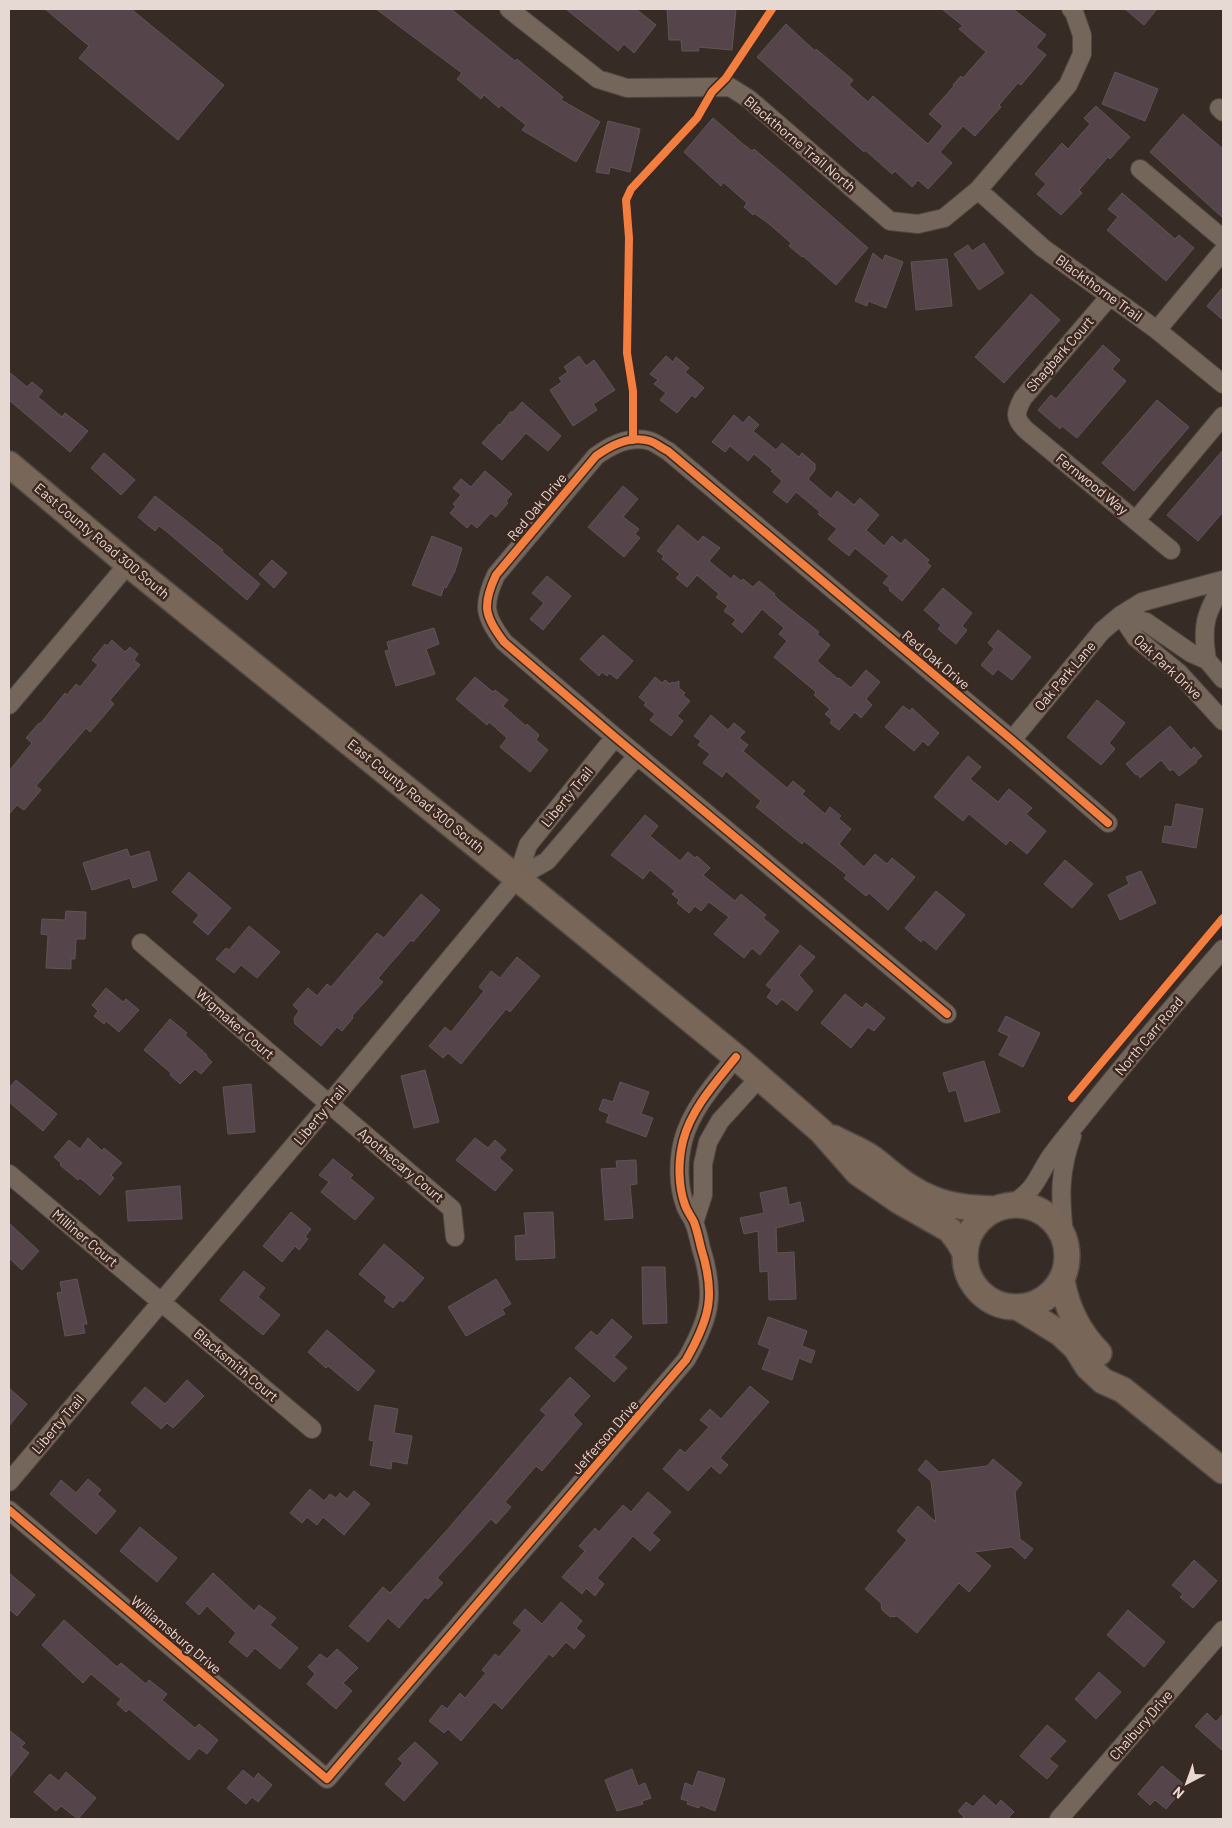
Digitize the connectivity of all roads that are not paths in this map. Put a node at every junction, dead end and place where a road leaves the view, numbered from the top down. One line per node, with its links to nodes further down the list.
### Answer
1 (509, 9): 4 (street, Blackthorne Trail North)
2 (1071, 9): 4 (street, Blackthorne Trail North)
3 (1140, 169): 5 (street)
4 (978, 190): 7 (street, Blackthorne Trail)
5 (1223, 239)
6 (1223, 251): 8 (street)
7 (1110, 296): 8 (street, Blackthorne Trail); 10 (street, Shagbark Court)
8 (1157, 330): 9 (street, Blackthorne Trail)
9 (1223, 384)
10 (1016, 416): 13 (street, Fernwood Way)
11 (1223, 416): 13 (street)
12 (9, 464): 15 (street, East County Road 300 South)
13 (1136, 520): 14 (street, Fernwood Way)
14 (1171, 550)
15 (128, 564): 20 (street); 26 (street, East County Road 300 South)
16 (1223, 581): 17 (street); 18 (street)
17 (1121, 615): 18 (street, Oak Park Drive); 21 (street, Oak Park Drive); 23 (street, Oak Park Lane)
18 (1207, 660): 19 (street, Oak Park Drive)
19 (1223, 678)
20 (9, 705)
21 (1223, 722)
22 (615, 737): 23 (street, Red Oak Drive); 24 (street, Red Oak Drive); 26 (street, Liberty Trail)
23 (1012, 740): 25 (street, Red Oak Drive)
24 (637, 756): 26 (street); 29 (street, Red Oak Drive)
25 (1108, 823)
26 (517, 878): 30 (street, East County Road 300 South); 32 (street, Liberty Trail)
27 (141, 943): 32 (street, Wigmaker Court)
28 (1223, 949): 33 (street, North Carr Road)
29 (947, 1014)
30 (736, 1057): 31 (street, East County Road 300 South); 37 (street, Jefferson Drive)
31 (759, 1078): 34 (street, East County Road 300 South); 37 (street)
32 (329, 1104): 39 (street, Apothecary Court); 42 (street, Liberty Trail)
33 (1076, 1124): 36 (street, North Carr Road); 38 (street, North Carr Road)
34 (821, 1131): 36 (street, East County Road 300 South); 40 (street, East County Road 300 South)
35 (9, 1174): 42 (street, Milliner Court)
36 (1003, 1207): 38 (street); 40 (street)
37 (694, 1223): 50 (street, Jefferson Drive)
38 (1064, 1235): 41 (street)
39 (455, 1237)
40 (965, 1253): 43 (street)
41 (1062, 1281): 43 (street); 44 (street)
42 (161, 1302): 45 (street, Blacksmith Court); 47 (street, Liberty Trail)
43 (1018, 1308): 44 (street)
44 (1123, 1390): 46 (street)
45 (312, 1429)
46 (1223, 1471)
47 (9, 1482)
48 (9, 1510): 50 (street, Williamsburg Drive)
49 (1223, 1630): 51 (street, Chalbury Drive)
50 (327, 1779)
51 (1059, 1819)

